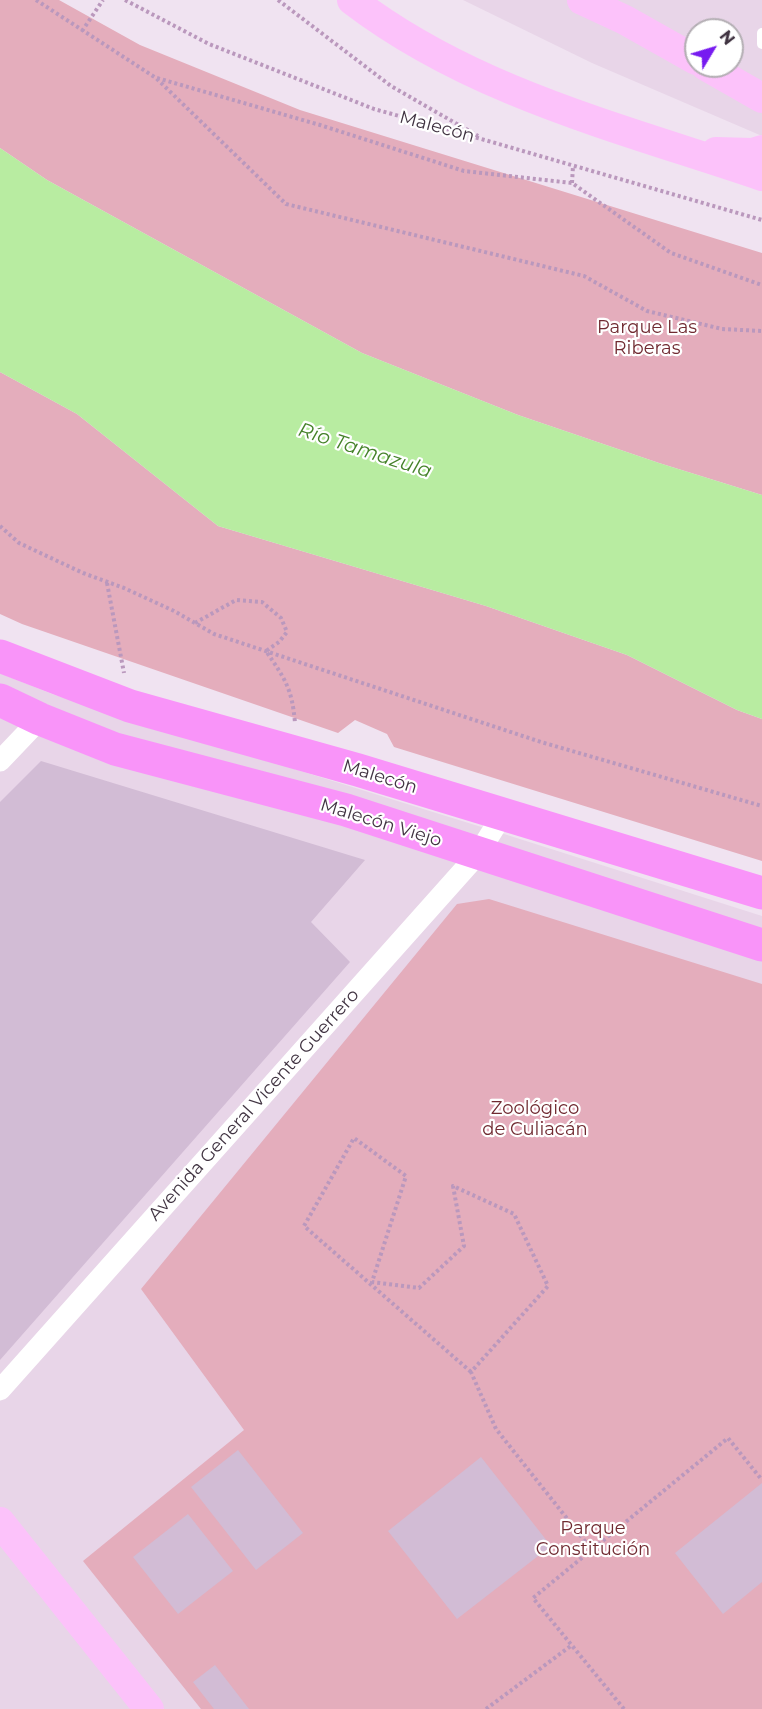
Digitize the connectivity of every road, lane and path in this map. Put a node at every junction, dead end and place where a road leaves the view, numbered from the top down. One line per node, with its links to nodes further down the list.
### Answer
1 (36, 0): 8 (path)
2 (103, 0): 8 (path)
3 (125, 0): 15 (path, Malecón)
4 (278, 0): 15 (path)
5 (352, 0): 16 (main road)
6 (582, 0): 7 (main road)
7 (619, 10): 11 (main road)
8 (82, 31): 12 (path)
9 (762, 33): 10 (lane)
10 (762, 44)
11 (684, 52)
12 (156, 78): 20 (path); 23 (path)
13 (727, 78): 14 (main road)
14 (762, 98)
15 (483, 139): 18 (path, Malecón)
16 (686, 150): 17 (main road); 19 (main road)
17 (762, 150)
18 (573, 165): 20 (path); 21 (path, Malecón)
19 (762, 176)
20 (572, 183): 22 (path)
21 (762, 220)
22 (762, 285)
23 (762, 331)
24 (0, 526): 25 (path)
25 (107, 583): 26 (path); 30 (path)
26 (195, 623): 27 (path); 27 (path)
27 (266, 651): 32 (path); 34 (path)
28 (0, 656): 30 (main road, Malecón)
29 (0, 700): 31 (main road, Malecón Viejo)
30 (130, 706): 31 (main road); 32 (main road, Malecón)
31 (40, 719): 33 (street); 36 (main road, Malecón Viejo)
32 (297, 753): 35 (main road, Malecón)
33 (0, 761)
34 (762, 806)
35 (503, 814): 36 (street, Avenida General Vicente Guerrero); 37 (main road, Malecón)
36 (478, 854): 38 (main road, Malecón Viejo); 40 (street, Avenida General Vicente Guerrero)
37 (762, 893)
38 (762, 945)
39 (471, 1372): 39 (path); 43 (path)
40 (0, 1390)
41 (762, 1480): 43 (path)
42 (0, 1522): 45 (main road)
43 (592, 1550): 44 (path)
44 (572, 1645): 46 (path); 47 (path)
45 (149, 1709)
46 (486, 1709)
47 (624, 1709)

